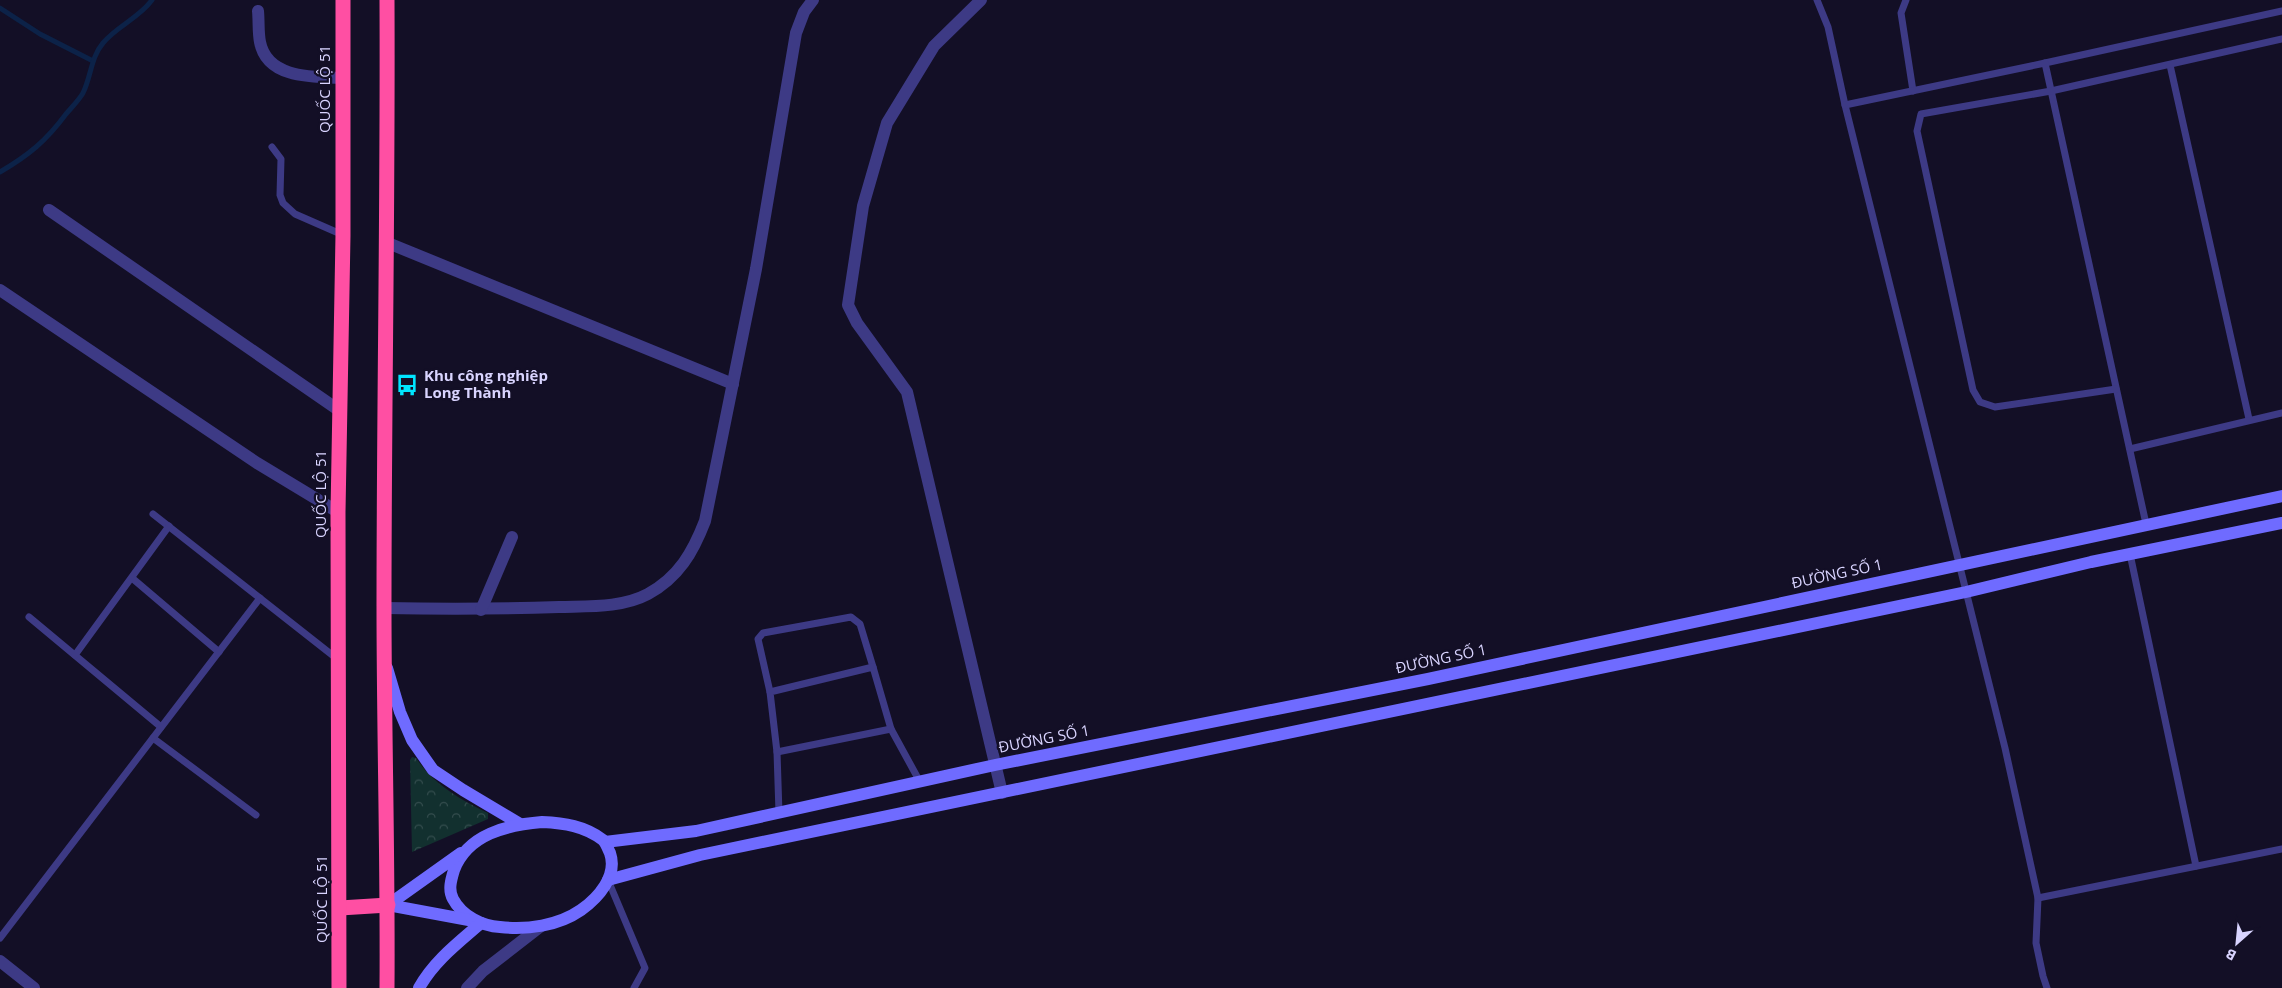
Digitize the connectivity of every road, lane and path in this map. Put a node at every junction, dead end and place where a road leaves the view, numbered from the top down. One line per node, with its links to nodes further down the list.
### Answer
1 (343, 0): 12 (highway, QUỐC LỘ 51)
2 (387, 0): 19 (highway)
3 (813, 0): 21 (street)
4 (981, 0): 52 (street)
5 (1816, 0): 15 (lane)
6 (1906, 0): 14 (lane)
7 (258, 11): 12 (street)
8 (2282, 11): 10 (lane)
9 (2282, 39): 11 (lane)
10 (2045, 63): 13 (lane); 14 (lane)
11 (2170, 65): 13 (lane); 25 (lane)
12 (342, 78): 18 (highway, QUỐC LỘ 51)
13 (2051, 90): 22 (lane); 22 (lane)
14 (1913, 91): 15 (lane)
15 (1845, 105): 35 (lane)
16 (272, 147): 18 (lane)
17 (49, 210): 23 (street)
18 (343, 235): 23 (highway, QUỐC LỘ 51)
19 (388, 243): 21 (street); 39 (highway)
20 (0, 290): 28 (street)
21 (733, 384): 40 (street)
22 (2116, 389): 26 (lane)
23 (340, 411): 28 (highway, QUỐC LỘ 51)
24 (2282, 413): 25 (lane)
25 (2249, 419): 26 (lane)
26 (2130, 450): 31 (lane)
27 (2282, 496): 31 (street, ĐƯỜNG SỐ 1)
28 (338, 512): 45 (highway, QUỐC LỘ 51)
29 (154, 514): 32 (lane)
30 (2282, 523): 34 (street)
31 (2146, 524): 35 (street, ĐƯỜNG SỐ 1)
32 (169, 526): 36 (lane); 38 (lane)
33 (512, 537): 40 (street)
34 (2130, 554): 37 (street); 61 (lane)
35 (1960, 564): 37 (lane); 52 (street, ĐƯỜNG SỐ 1)
36 (132, 578): 42 (lane); 43 (lane)
37 (1966, 592): 54 (street); 63 (lane)
38 (260, 598): 42 (lane); 45 (lane)
39 (384, 608): 40 (street); 44 (highway)
40 (480, 610)
41 (29, 616): 43 (lane)
42 (219, 652): 48 (lane)
43 (75, 655): 48 (lane)
44 (385, 659): 57 (street); 64 (highway)
45 (339, 660): 65 (highway, QUỐC LỘ 51)
46 (873, 667): 47 (lane); 47 (lane); 49 (lane)
47 (770, 692): 51 (lane)
48 (161, 728): 50 (lane)
49 (891, 729): 51 (lane); 53 (lane)
50 (153, 738): 56 (lane); 68 (lane)
51 (777, 752): 55 (lane)
52 (995, 765): 53 (street, ĐƯỜNG SỐ 1); 54 (street)
53 (920, 782): 55 (street, ĐƯỜNG SỐ 1)
54 (1002, 793): 62 (street)
55 (779, 813): 58 (street, ĐƯỜNG SỐ 1)
56 (256, 815)
57 (520, 824): 58 (street); 60 (street)
58 (605, 842): 62 (street)
59 (2282, 848): 61 (lane)
60 (465, 850): 64 (street); 66 (street)
61 (2196, 866): 63 (lane)
62 (608, 880): 67 (street); 75 (lane)
63 (2038, 898): 76 (lane)
64 (388, 906): 65 (highway); 66 (street); 73 (highway)
65 (340, 908): 72 (highway, QUỐC LỘ 51)
66 (481, 923): 67 (street); 70 (street)
67 (541, 926): 74 (street)
68 (0, 938)
69 (0, 961): 71 (street)
70 (421, 986)
71 (34, 988)
72 (339, 988)
73 (387, 988)
74 (467, 988)
75 (634, 988)
76 (2048, 988)

